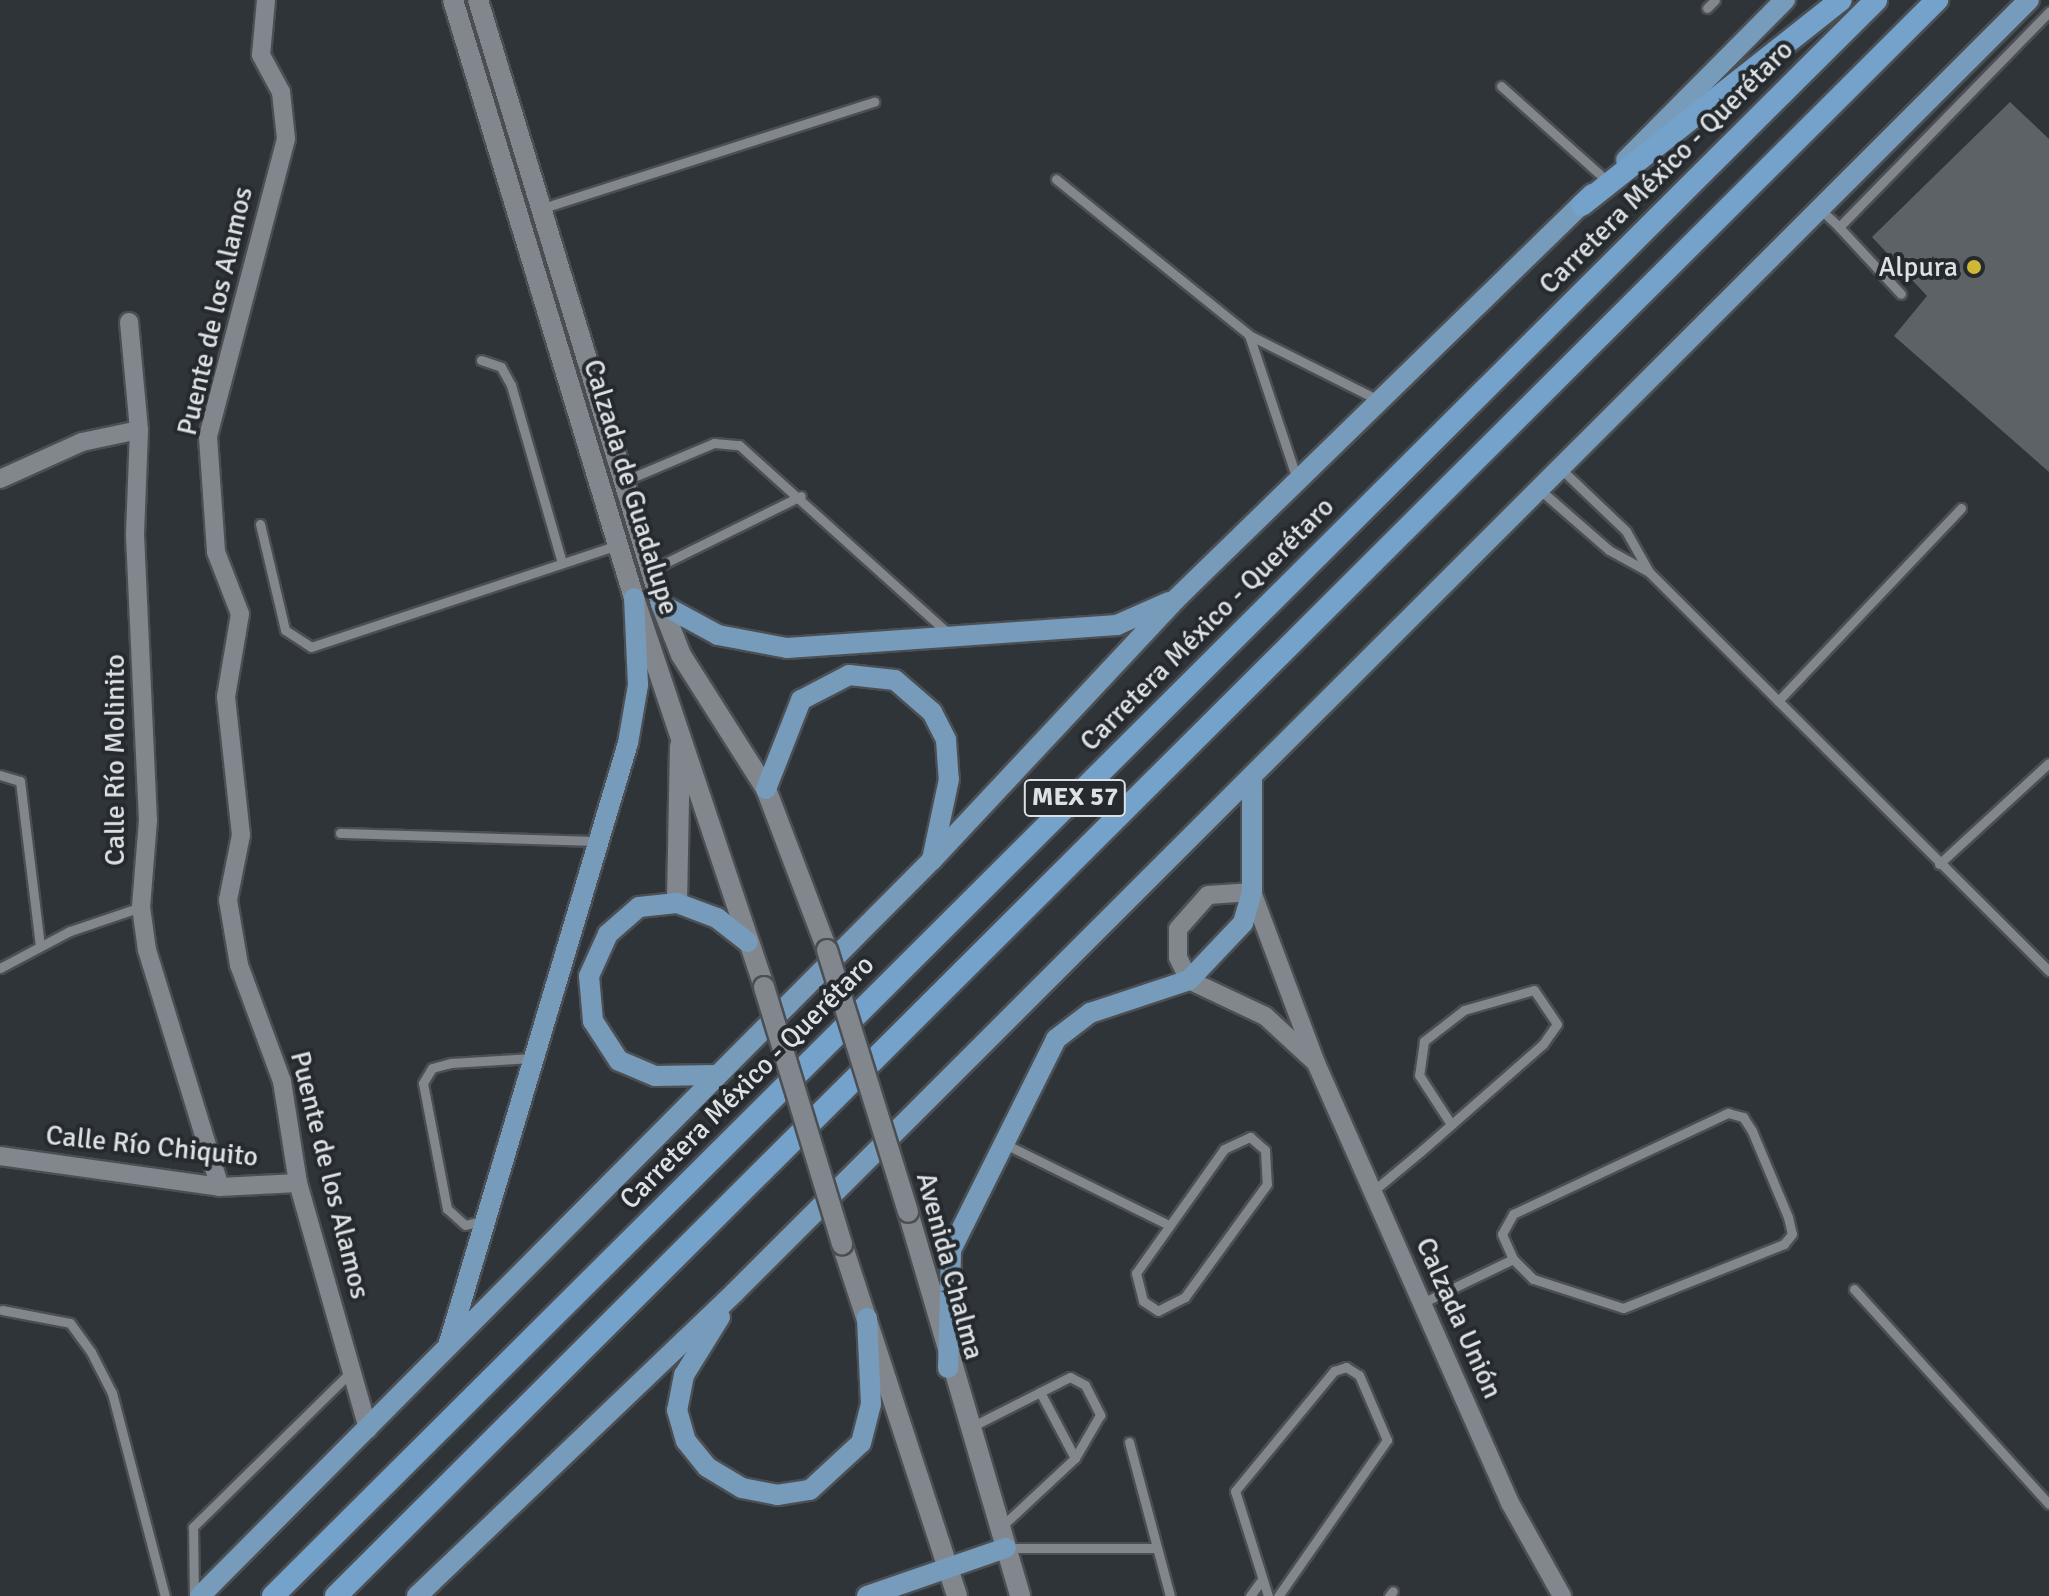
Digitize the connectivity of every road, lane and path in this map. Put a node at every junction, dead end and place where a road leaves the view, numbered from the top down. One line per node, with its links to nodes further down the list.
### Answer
1 (266, 0): 67 (street, Puente de los Alamos)
2 (453, 0): 34 (main road, Calzada de Guadalupe)
3 (478, 0): 17 (main road, Calzada de Guadalupe)
4 (1715, 0): 10 (lane)
5 (1785, 0): 15 (main road)
6 (1841, 0): 16 (highway)
7 (1876, 0): 94 (highway, Carretera México - Querétaro / MEX 57)
8 (1937, 0): 95 (highway, MEX 57)
9 (2029, 0): 18 (main road)
10 (1707, 8)
11 (2049, 12): 19 (lane)
12 (1501, 86): 15 (lane)
13 (874, 102): 17 (lane)
14 (1056, 179): 22 (lane)
15 (1606, 180): 16 (main road)
16 (1582, 205): 24 (main road)
17 (543, 208): 28 (main road, Calzada de Guadalupe)
18 (1821, 210): 19 (lane); 26 (main road)
19 (1839, 227): 20 (lane)
20 (1901, 294)
21 (129, 322): 25 (street, Calle Río Molinito)
22 (1249, 335): 24 (lane); 29 (lane)
23 (481, 360): 35 (lane)
24 (1380, 401): 29 (main road)
25 (139, 430): 27 (street); 54 (street, Calle Río Molinito)
26 (1560, 468): 30 (main road); 37 (lane)
27 (0, 479)
28 (624, 481): 31 (lane); 36 (main road, Calzada de Guadalupe)
29 (1298, 481): 39 (main road)
30 (1539, 489): 37 (lane); 46 (main road)
31 (801, 496): 36 (lane); 41 (lane)
32 (1961, 508): 42 (lane)
33 (260, 524): 35 (lane)
34 (618, 545): 35 (lane); 38 (main road, Calzada de Guadalupe)
35 (562, 563)
36 (651, 570): 40 (main road, Calzada de Guadalupe)
37 (1649, 572): 42 (lane)
38 (634, 598): 43 (main road, Calzada de Guadalupe); 49 (main road)
39 (1176, 599): 41 (main road); 50 (main road)
40 (661, 604): 41 (main road); 47 (main road, Calzada de Guadalupe)
41 (952, 636)
42 (1778, 701): 51 (lane)
43 (681, 726): 53 (main road); 55 (main road, Calzada de Guadalupe)
44 (2049, 763): 51 (lane)
45 (0, 775): 56 (lane)
46 (1252, 781): 52 (main road); 74 (main road)
47 (766, 789): 50 (main road); 57 (main road, Calzada de Guadalupe)
48 (340, 833): 49 (lane)
49 (598, 841): 61 (main road)
50 (932, 860): 63 (main road)
51 (1939, 864): 59 (lane)
52 (1252, 892): 60 (main road); 60 (street); 62 (street, Calzada Unión)
53 (677, 903): 55 (main road); 63 (main road)
54 (141, 907): 56 (lane); 68 (street, Calle Río Molinito)
55 (748, 942): 77 (main road, Calzada de Guadalupe, bridge)
56 (40, 946): 58 (lane)
57 (827, 950): 79 (main road, Avenida Chalma, bridge)
58 (0, 968)
59 (2049, 971)
60 (1189, 980): 62 (street, Calzada Unión); 65 (main road)
61 (532, 1058): 70 (main road); 70 (lane)
62 (1316, 1063): 69 (street, Calzada Unión)
63 (715, 1075): 78 (main road)
64 (1451, 1124): 64 (lane); 69 (lane)
65 (1004, 1144): 71 (lane); 79 (main road)
66 (0, 1156): 68 (street, Calle Río Chiquito)
67 (298, 1183): 68 (street, Calle Río Chiquito); 80 (street, Puente de los Alamos)
68 (220, 1187)
69 (1372, 1192): 75 (street, Calzada Unión)
70 (482, 1221): 78 (main road)
71 (1167, 1224): 71 (lane)
72 (1513, 1259): 72 (lane); 75 (lane)
73 (1854, 1289): 86 (lane)
74 (734, 1293): 77 (main road); 96 (main road)
75 (1422, 1303): 91 (street, Calzada Unión)
76 (2, 1310): 92 (lane)
77 (867, 1318): 89 (main road)
78 (448, 1346): 82 (main road)
79 (948, 1368): 83 (main road, Avenida Chalma)
80 (352, 1371): 82 (street, Puente de los Alamos); 93 (lane)
81 (1040, 1392): 83 (lane); 85 (lane); 85 (lane)
82 (368, 1429): 93 (main road)
83 (968, 1429): 87 (main road, Avenida Chalma)
84 (1129, 1442): 88 (lane)
85 (1075, 1458): 87 (lane)
86 (2049, 1504)
87 (1003, 1538): 88 (lane); 89 (main road); 99 (main road, Avenida Chalma)
88 (1155, 1548): 100 (lane)
89 (946, 1566): 97 (main road); 98 (main road)
90 (1260, 1582): 101 (lane); 102 (lane); 103 (lane)
91 (1563, 1594)
92 (165, 1596)
93 (197, 1596)
94 (273, 1596)
95 (336, 1596)
96 (417, 1596)
97 (867, 1596)
98 (957, 1596)
99 (1020, 1596)
100 (1170, 1596)
101 (1250, 1596)
102 (1268, 1596)
103 (1278, 1596)

